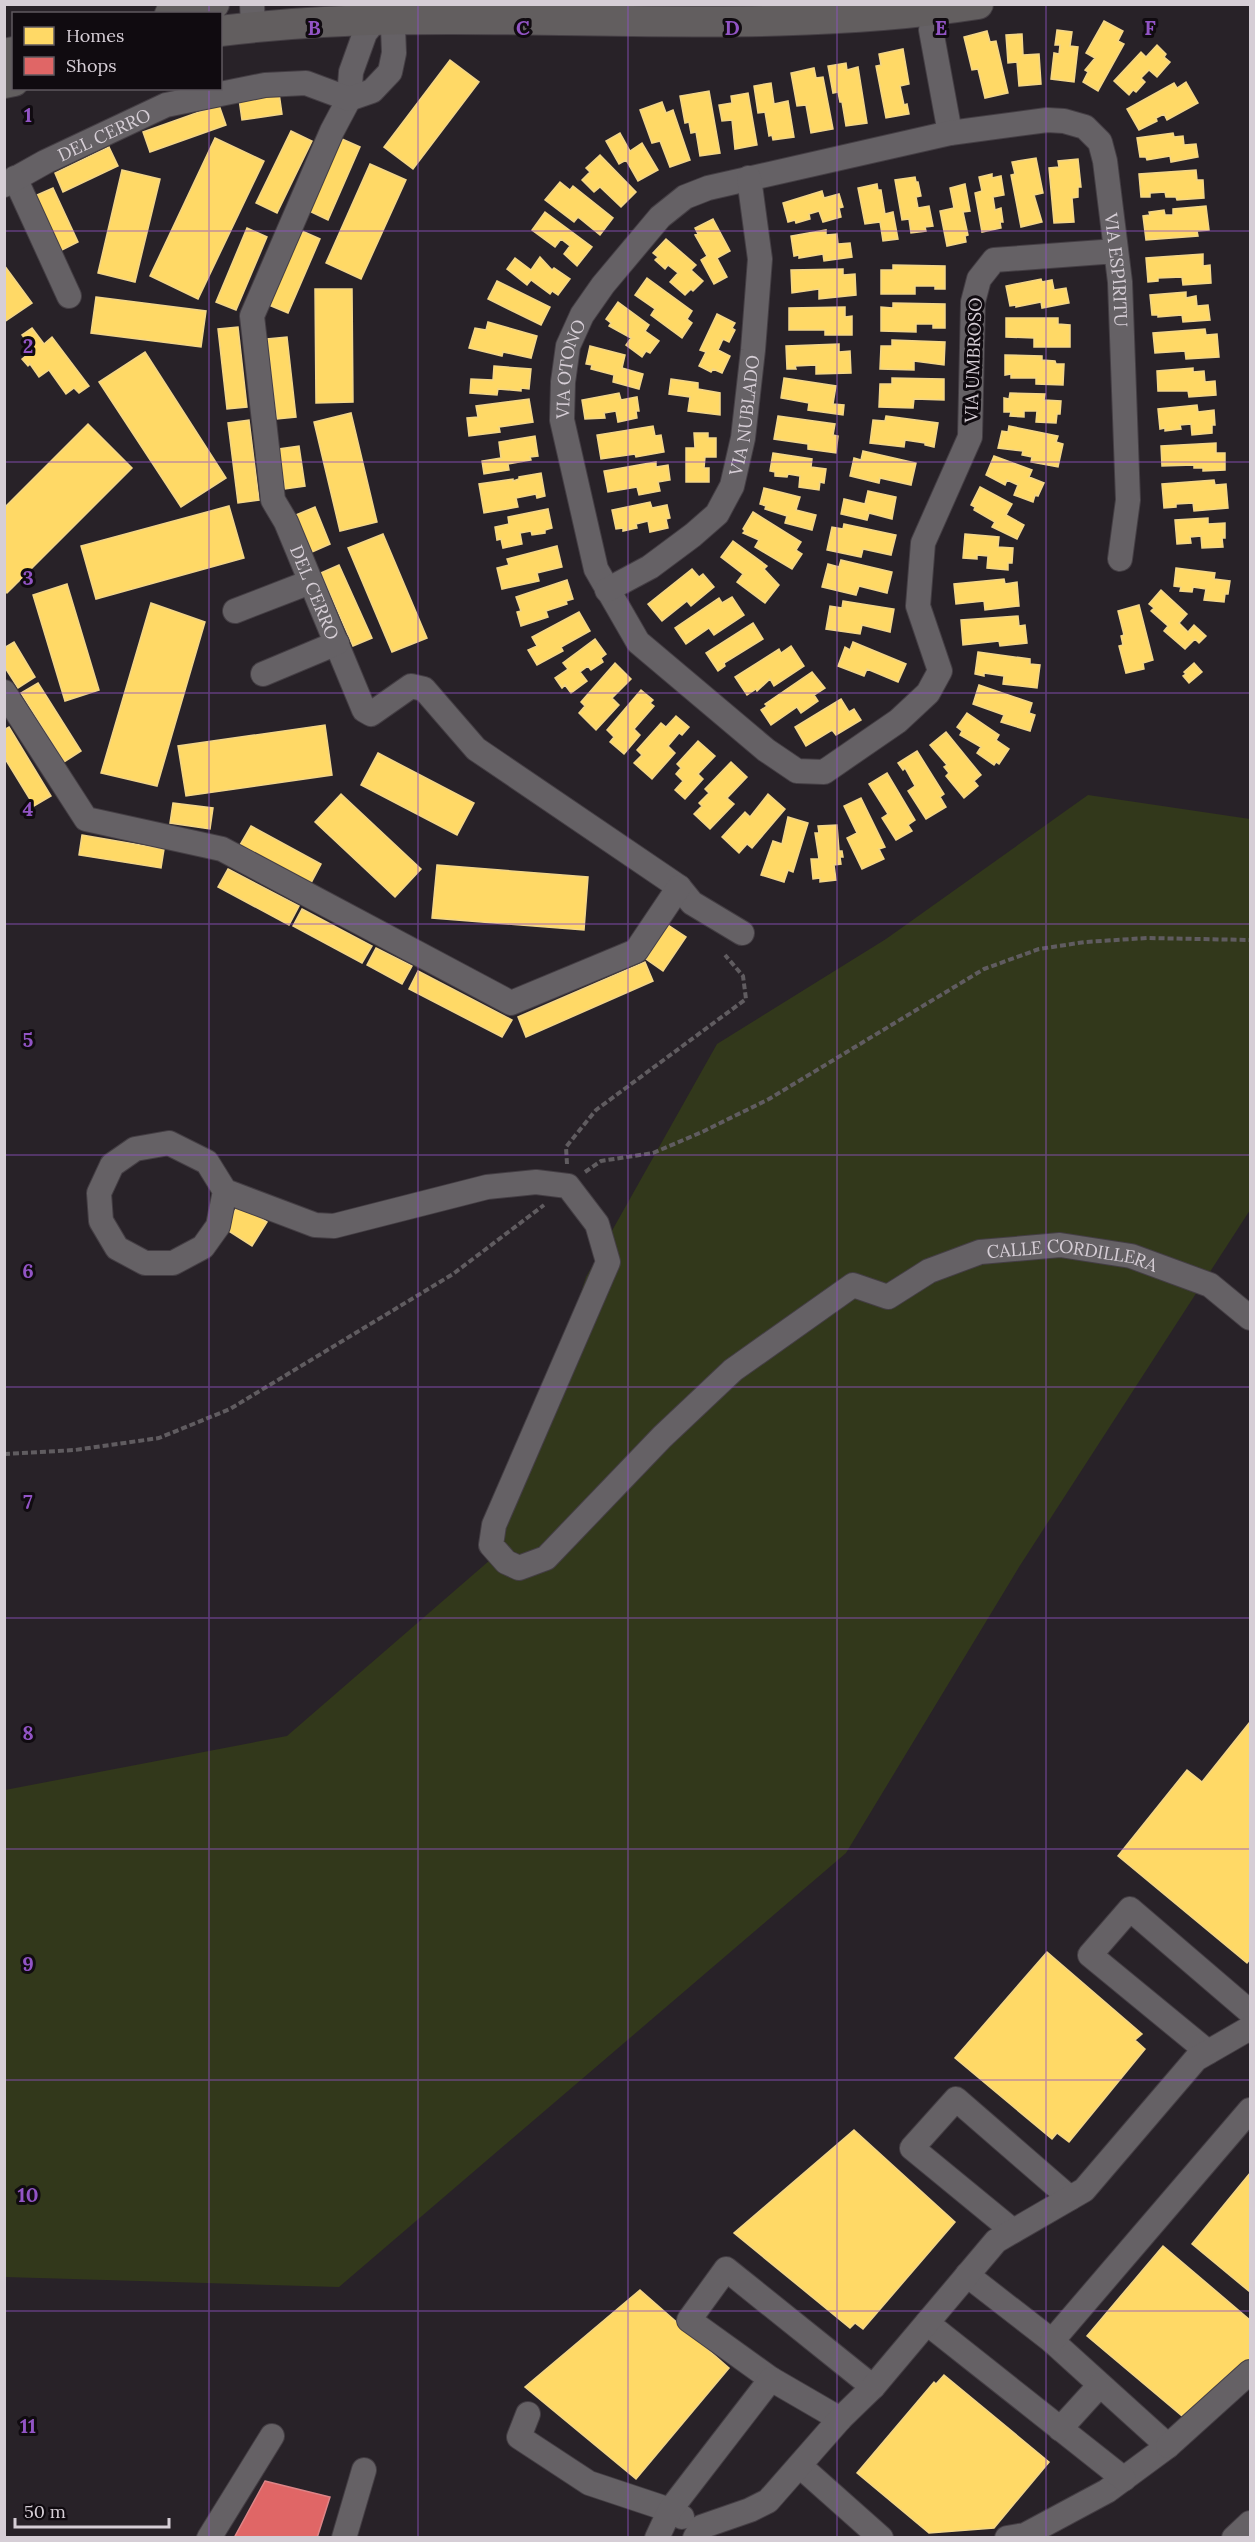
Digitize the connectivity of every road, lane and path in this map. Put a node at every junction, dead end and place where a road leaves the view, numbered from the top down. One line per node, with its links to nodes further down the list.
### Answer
1 (214, 4): 5 (main road)
2 (978, 4): 4 (main road)
3 (383, 8): 4 (main road); 6 (main road); 8 (street, DEL CERRO); 8 (street)
4 (935, 8): 9 (street)
5 (179, 12)
6 (252, 15): 7 (main road)
7 (222, 30)
8 (349, 99): 11 (street, DEL CERRO); 15 (street, DEL CERRO)
9 (950, 133): 10 (street, VIA OTONO); 12 (street, VIA ESPIRITU)
10 (749, 178): 16 (street, VIA NUBLADO); 16 (street, VIA OTONO)
11 (10, 181): 13 (street)
12 (1116, 250): 14 (street, VIA ESPIRITU); 21 (street, VIA UMBROSO)
13 (69, 296)
14 (1120, 559)
15 (310, 582): 17 (street); 18 (street, DEL CERRO)
16 (607, 590): 21 (street, VIA OTONO)
17 (235, 611)
18 (337, 643): 19 (street); 22 (street, DEL CERRO)
19 (263, 674)
20 (4, 692): 22 (street)
21 (824, 772)
22 (679, 887): 23 (street, DEL CERRO)
23 (742, 933)
24 (1251, 940): 26 (path)
25 (724, 955): 26 (path)
26 (568, 1186): 27 (street); 28 (street, CALLE CORDILLERA); 29 (path)
27 (225, 1191): 27 (street)
28 (1251, 1318)
29 (4, 1454)
30 (1250, 2025): 31 (street); 31 (street)
31 (1208, 2052): 33 (street)
32 (1251, 2110): 37 (street)
33 (1070, 2198): 34 (street); 34 (street)
34 (1013, 2231): 35 (street)
35 (967, 2275): 36 (street); 37 (street)
36 (927, 2323): 41 (street); 44 (street)
37 (1052, 2341): 40 (street)
38 (1251, 2372): 46 (street)
39 (771, 2379): 41 (street); 43 (street); 50 (street)
40 (1100, 2385): 44 (street); 46 (street)
41 (873, 2387): 43 (street)
42 (528, 2414): 50 (street)
43 (840, 2419): 47 (street)
44 (1060, 2429): 49 (street)
45 (272, 2436): 52 (street)
46 (1168, 2446): 49 (street)
47 (800, 2466): 51 (street); 55 (street)
48 (364, 2470): 53 (street)
49 (1124, 2479): 56 (street)
50 (670, 2510): 51 (street); 54 (street)
51 (698, 2532)
52 (209, 2538)
53 (344, 2538)
54 (657, 2538)
55 (881, 2538)
56 (1007, 2538)

